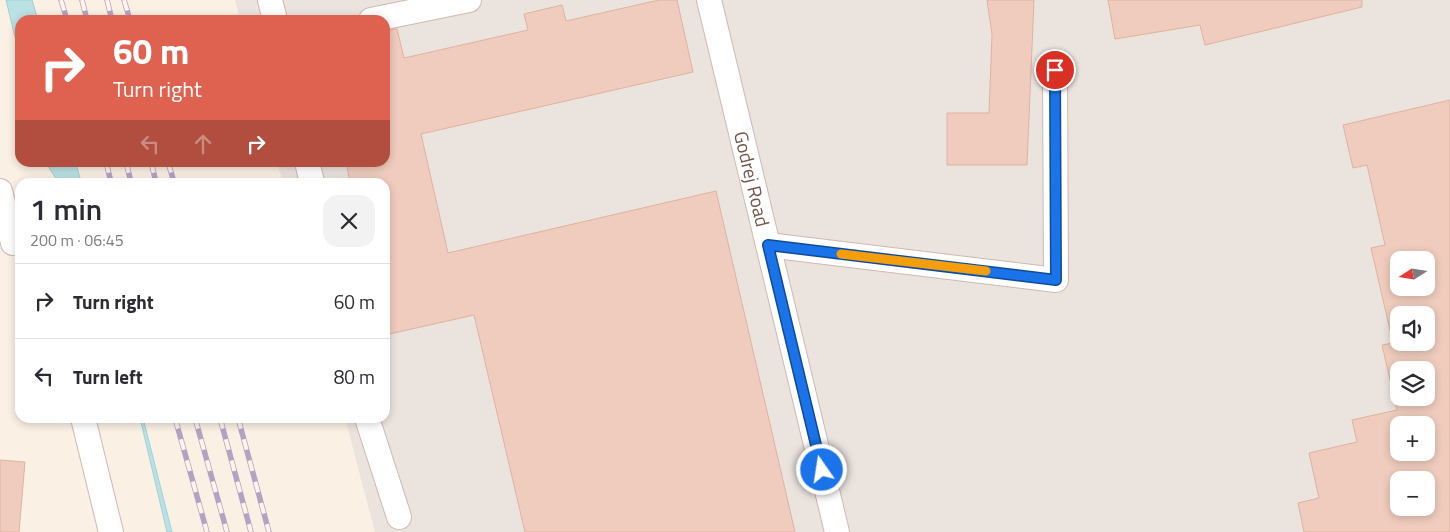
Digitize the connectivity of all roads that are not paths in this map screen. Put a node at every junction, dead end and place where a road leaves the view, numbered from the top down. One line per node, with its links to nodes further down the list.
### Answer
1 (270, 0): 4 (street)
2 (470, 0): 5 (street)
3 (709, 0): 9 (street, Godrej Road)
4 (274, 15)
5 (390, 16)
6 (1055, 70): 9 (street)
7 (0, 191): 8 (street)
8 (11, 245)
9 (768, 245): 14 (street, Godrej Road)
10 (84, 423): 13 (street)
11 (370, 423): 12 (street)
12 (399, 517)
13 (111, 532)
14 (837, 532)

